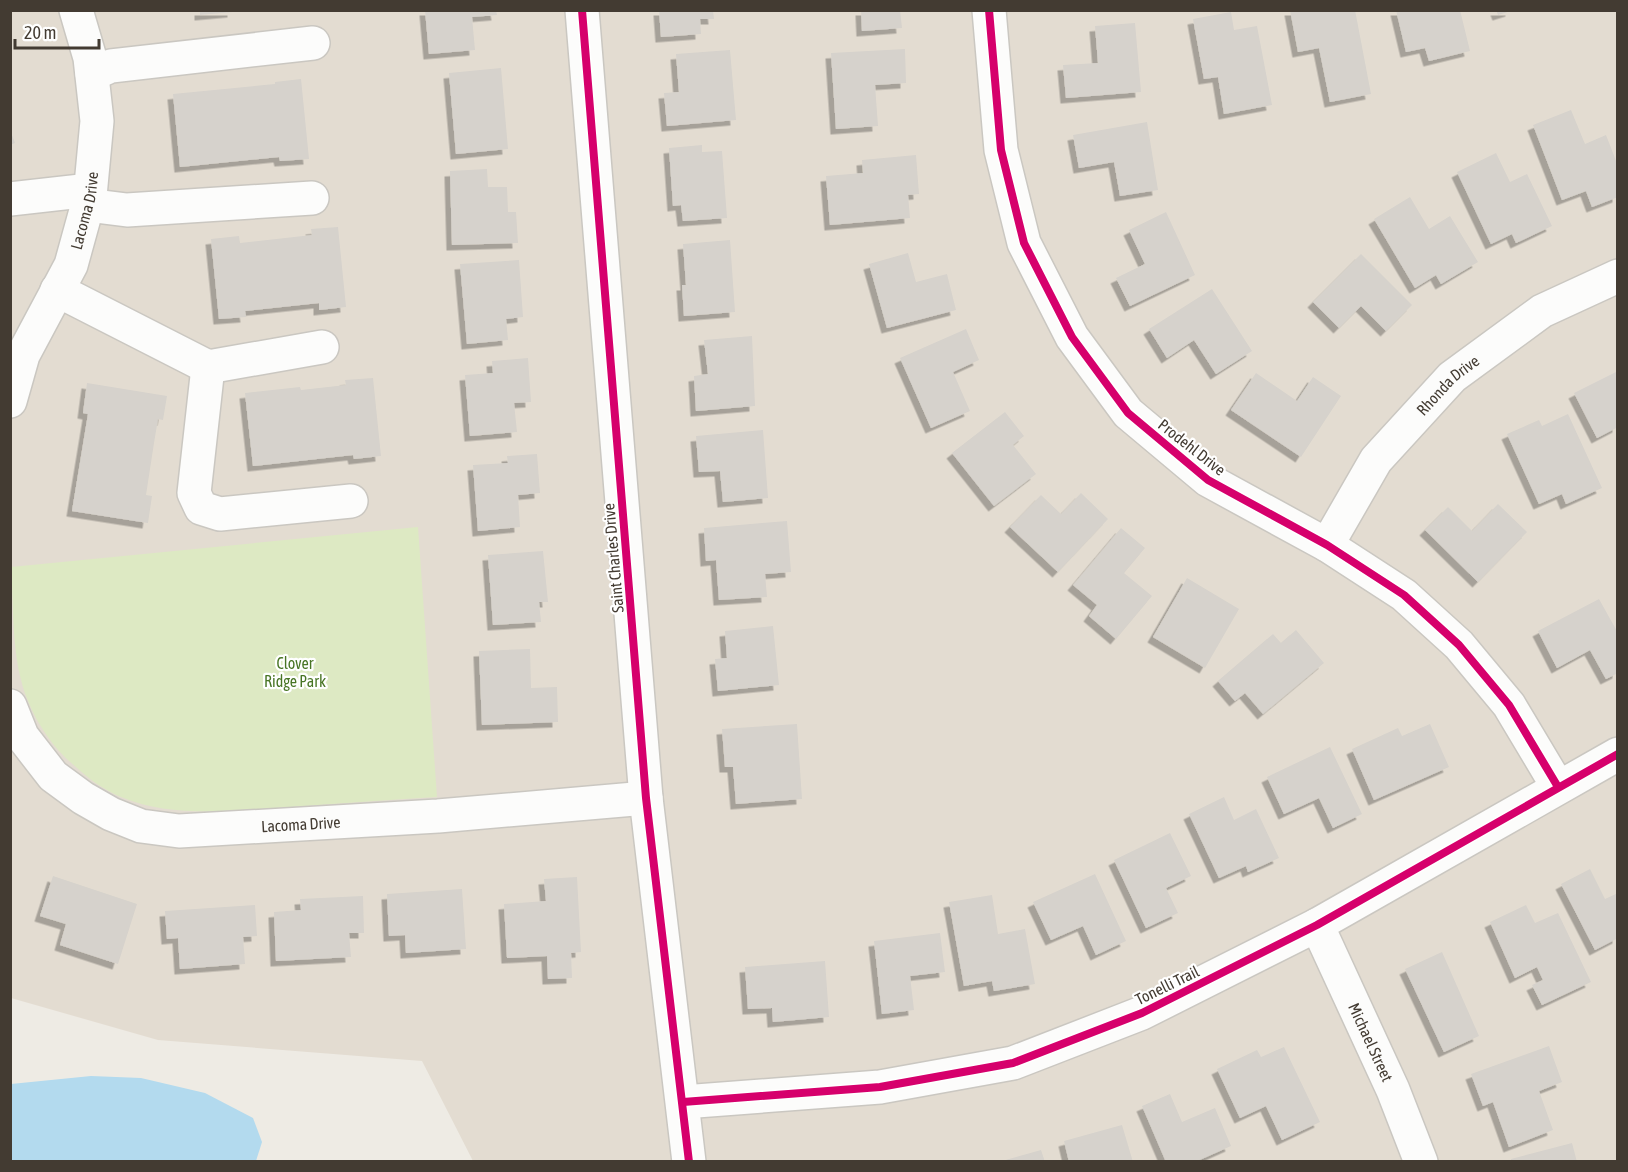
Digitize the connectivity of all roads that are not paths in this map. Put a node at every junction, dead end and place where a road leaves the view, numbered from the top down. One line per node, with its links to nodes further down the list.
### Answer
1 (76, 10): 5 (street, Lacoma Drive)
2 (582, 10): 20 (street, Saint Charles Drive)
3 (989, 10): 16 (street, Prodehl Drive)
4 (313, 43): 5 (street)
5 (92, 74): 6 (street, Lacoma Drive)
6 (89, 198): 7 (street); 8 (street); 10 (street, Lacoma Drive)
7 (312, 198)
8 (10, 199)
9 (1617, 276): 16 (street, Rhonda Drive)
10 (57, 290): 12 (street, Lacoma Drive); 13 (street)
11 (322, 347): 13 (street)
12 (18, 350): 14 (street, Lacoma Drive)
13 (208, 367): 15 (street)
14 (10, 401)
15 (351, 501)
16 (1327, 545): 19 (street, Prodehl Drive)
17 (10, 706): 20 (street, Lacoma Drive)
18 (1617, 754): 19 (street, Tonelli Trail)
19 (1558, 787): 21 (street, Tonelli Trail)
20 (646, 798): 22 (street, Saint Charles Drive)
21 (1317, 925): 22 (street, Tonelli Trail); 24 (street, Michael Street)
22 (683, 1102): 23 (street, Saint Charles Drive)
23 (689, 1161)
24 (1421, 1161)

